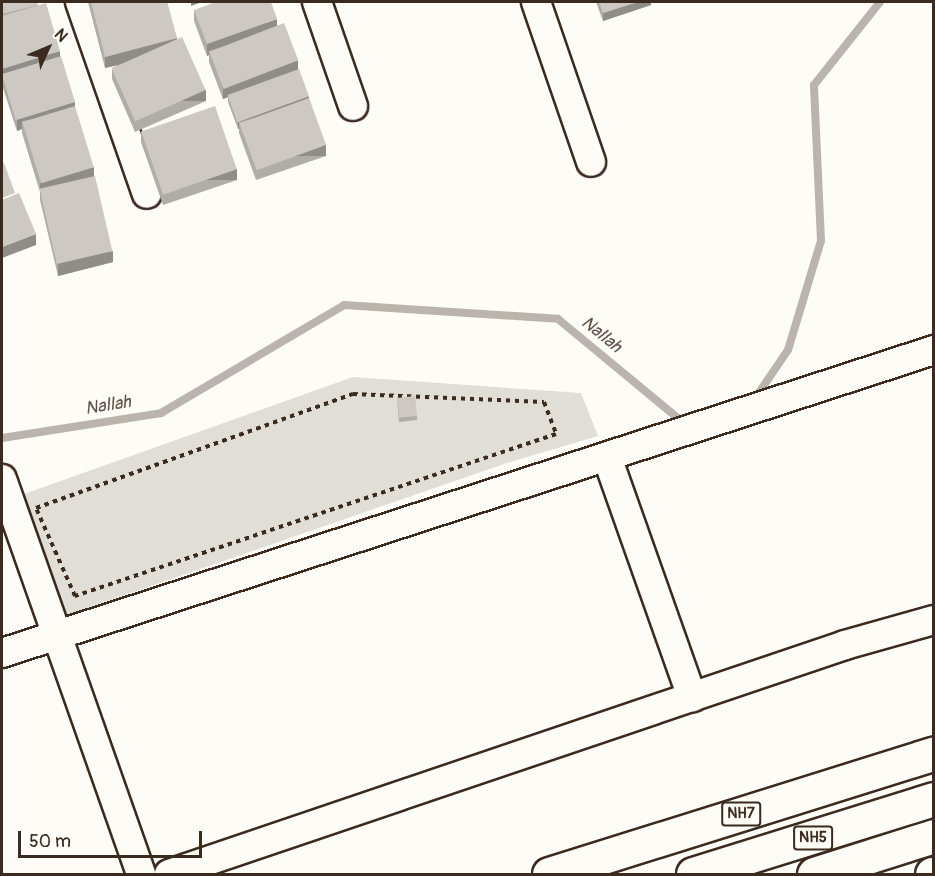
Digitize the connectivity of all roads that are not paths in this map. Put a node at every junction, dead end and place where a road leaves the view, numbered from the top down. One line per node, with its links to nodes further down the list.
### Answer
1 (80, 2): 6 (street)
2 (317, 2): 4 (street)
3 (536, 2): 5 (street)
4 (353, 106)
5 (591, 162)
6 (147, 194)
7 (933, 350): 8 (street)
8 (607, 457): 11 (street); 13 (street)
9 (4, 487): 11 (street)
10 (933, 620): 13 (street)
11 (57, 636): 12 (street); 17 (street)
12 (2, 653)
13 (692, 697): 18 (street)
14 (933, 753): 19 (highway, NH7)
15 (933, 799): 20 (highway, NH5)
16 (933, 836): 21 (highway, NH5)
17 (141, 874)
18 (169, 874)
19 (549, 874)
20 (693, 874)
21 (814, 874)

